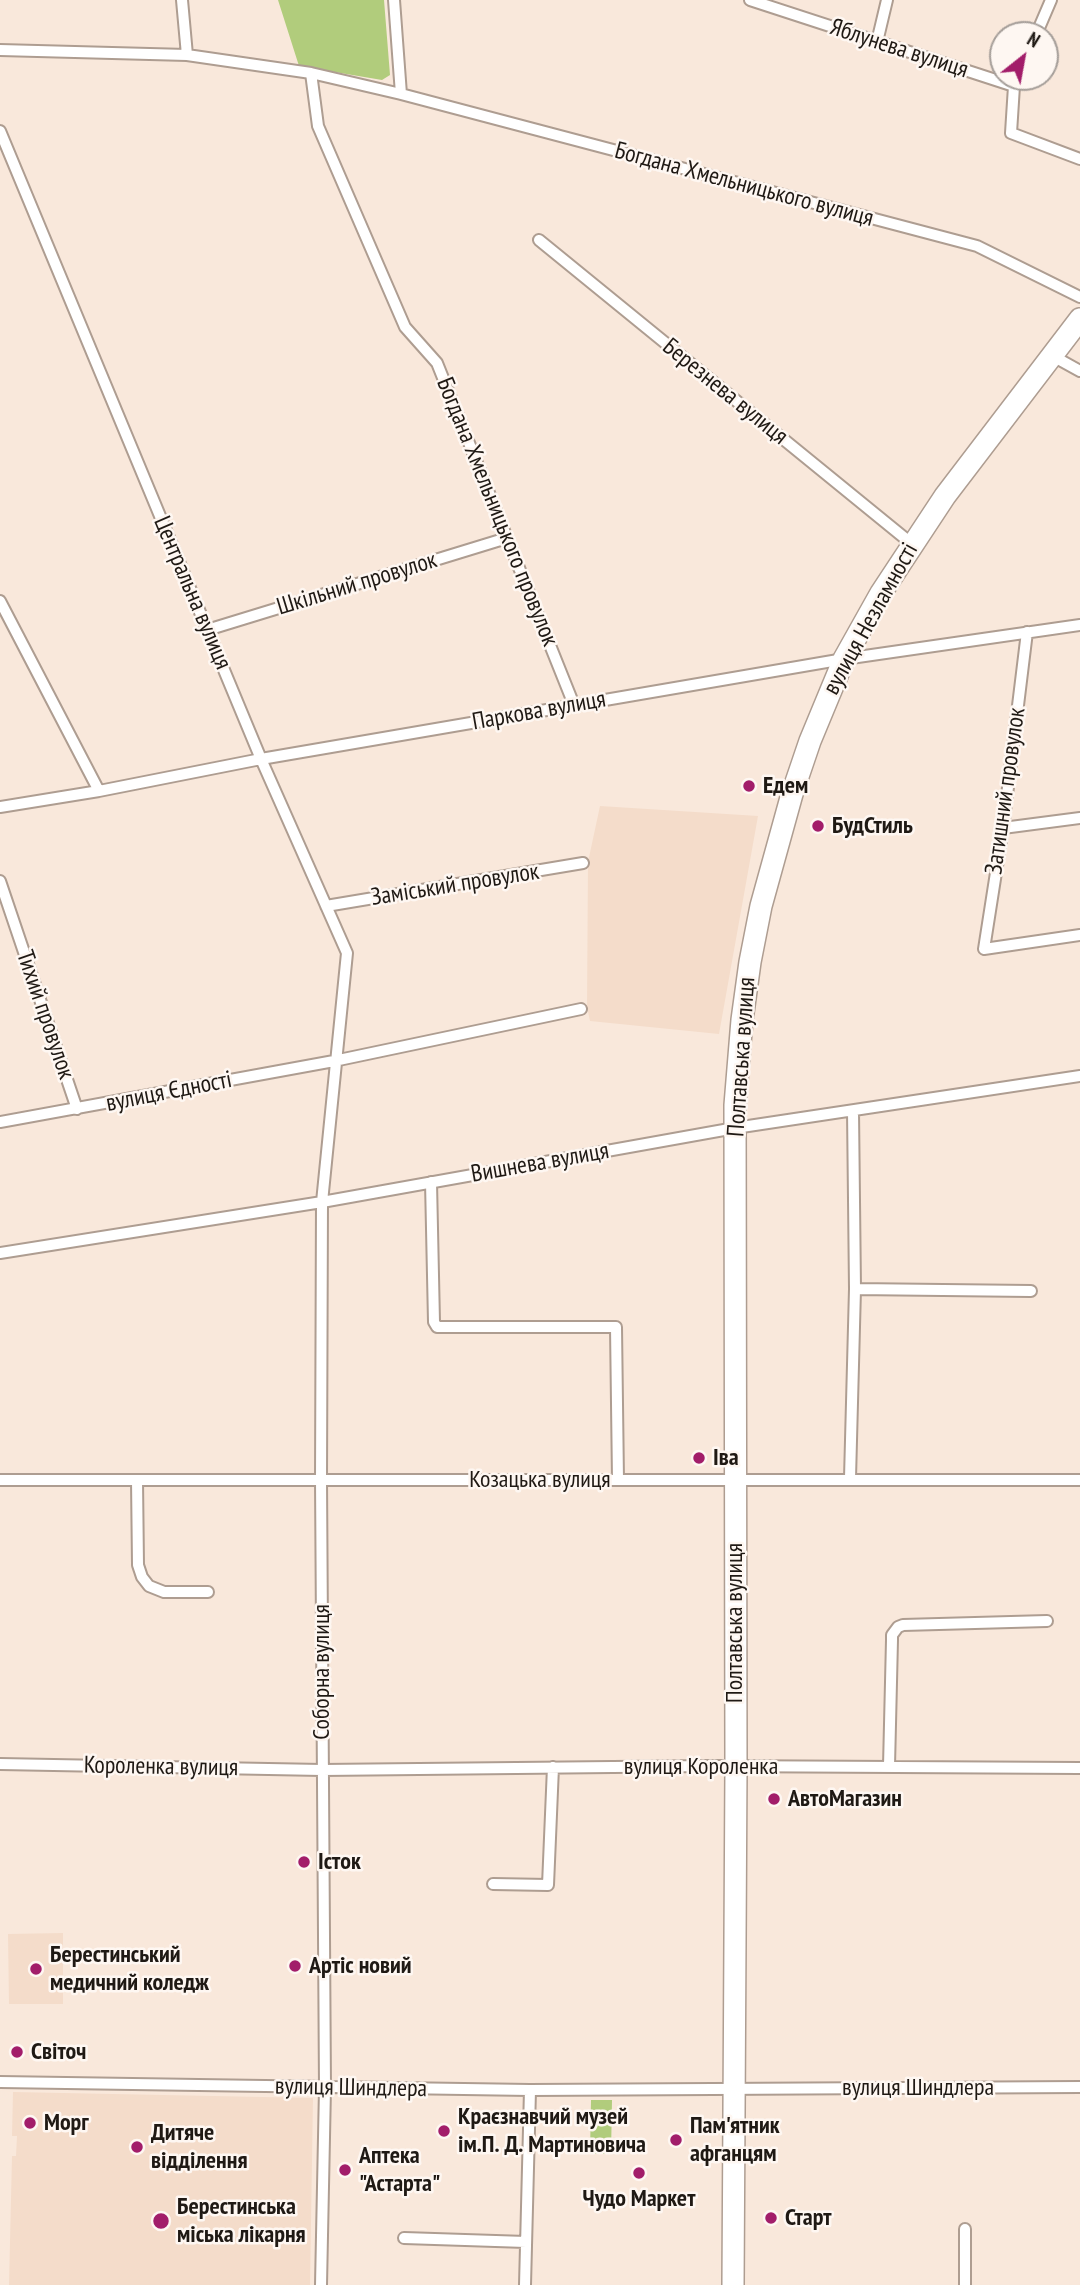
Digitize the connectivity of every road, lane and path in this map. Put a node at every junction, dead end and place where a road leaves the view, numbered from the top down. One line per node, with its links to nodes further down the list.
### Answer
1 (181, 0): 9 (street)
2 (394, 0): 13 (street)
3 (750, 0): 7 (street, Яблунева вулиця)
4 (887, 0): 7 (street)
5 (1051, 0): 6 (street)
6 (1042, 21)
7 (877, 42): 11 (street, Яблунева вулиця)
8 (0, 50): 9 (street, Богдана Хмельницького вулиця)
9 (187, 55): 10 (street, Богдана Хмельницького вулиця)
10 (311, 73): 13 (street, Богдана Хмельницького вулиця); 21 (street, Богдана Хмельницького провулок)
11 (989, 74)
12 (1015, 91): 15 (street, Яблунева вулиця)
13 (401, 94): 17 (street, Богдана Хмельницького вулиця)
14 (0, 131): 25 (street, Центральна вулиця)
15 (1080, 159)
16 (539, 240): 22 (street, Березнева вулиця)
17 (1080, 297)
18 (1080, 319): 19 (highway, вулиця Незламності)
19 (1051, 355): 20 (street); 22 (highway, вулиця Незламності)
20 (1080, 371)
21 (507, 538): 25 (street, Шкільний провулок); 28 (street, Богдана Хмельницького провулок)
22 (912, 544): 27 (highway, вулиця Незламності)
23 (0, 601): 30 (street)
24 (1080, 625): 26 (street, Паркова вулиця)
25 (207, 630): 29 (street, Центральна вулиця)
26 (1027, 632): 27 (street, Паркова вулиця); 33 (street, Затишний провулок)
27 (844, 659): 28 (street, Паркова вулиця); 38 (highway, вулиця Незламності)
28 (574, 705): 29 (street, Паркова вулиця)
29 (261, 759): 30 (street, Паркова вулиця); 36 (street, Центральна вулиця)
30 (99, 790): 31 (street, Паркова вулиця)
31 (0, 807)
32 (1080, 818): 33 (street)
33 (1003, 828): 37 (street, Затишний провулок)
34 (583, 863): 36 (street, Заміський провулок)
35 (0, 881): 42 (street, Тихий провулок)
36 (326, 906): 40 (street, Центральна вулиця)
37 (1080, 935)
38 (750, 962): 45 (highway, Полтавська вулиця)
39 (581, 1009): 40 (street, вулиця Єдності)
40 (338, 1060): 42 (street, вулиця Єдності); 47 (street, Соборна вулиця)
41 (1080, 1076): 43 (street, Вишнева вулиця)
42 (77, 1109): 44 (street, вулиця Єдності)
43 (853, 1111): 45 (street, Вишнева вулиця); 49 (street)
44 (0, 1122)
45 (735, 1128): 46 (street, Вишнева вулиця); 53 (highway, Полтавська вулиця)
46 (431, 1182): 47 (street, Вишнева вулиця); 56 (street)
47 (323, 1202): 48 (street, Вишнева вулиця); 52 (street, Соборна вулиця)
48 (0, 1253)
49 (855, 1289): 50 (street); 51 (street)
50 (1031, 1291)
51 (850, 1478): 53 (street, Козацька вулиця); 57 (street, Козацька вулиця)
52 (321, 1479): 55 (street, Козацька вулиця); 56 (street, Козацька вулиця); 65 (street, Соборна вулиця)
53 (735, 1479): 56 (street, Козацька вулиця); 63 (highway, Полтавська вулиця)
54 (0, 1480): 55 (street, Козацька вулиця)
55 (137, 1480): 58 (street)
56 (618, 1480)
57 (1080, 1480)
58 (208, 1591)
59 (1047, 1621): 61 (street)
60 (0, 1764): 65 (street, Короленка вулиця)
61 (888, 1766): 63 (street, вулиця Короленка); 64 (street, вулиця Короленка)
62 (553, 1767): 63 (street, вулиця Короленка); 65 (street, вулиця Короленка); 66 (street)
63 (736, 1767): 70 (highway, Полтавська вулиця)
64 (1080, 1768)
65 (322, 1770): 69 (street, Соборна вулиця)
66 (493, 1884)
67 (0, 2082): 69 (street, вулиця Шиндлера)
68 (1080, 2087): 70 (street, вулиця Шиндлера)
69 (325, 2088): 71 (street, вулиця Шиндлера); 75 (street, Соборна вулиця)
70 (733, 2089): 71 (street, вулиця Шиндлера); 77 (highway, Полтавська вулиця)
71 (530, 2090): 74 (street)
72 (965, 2229): 78 (street)
73 (404, 2238): 74 (street)
74 (526, 2242): 76 (street)
75 (321, 2285)
76 (525, 2285)
77 (733, 2285)
78 (965, 2285)

